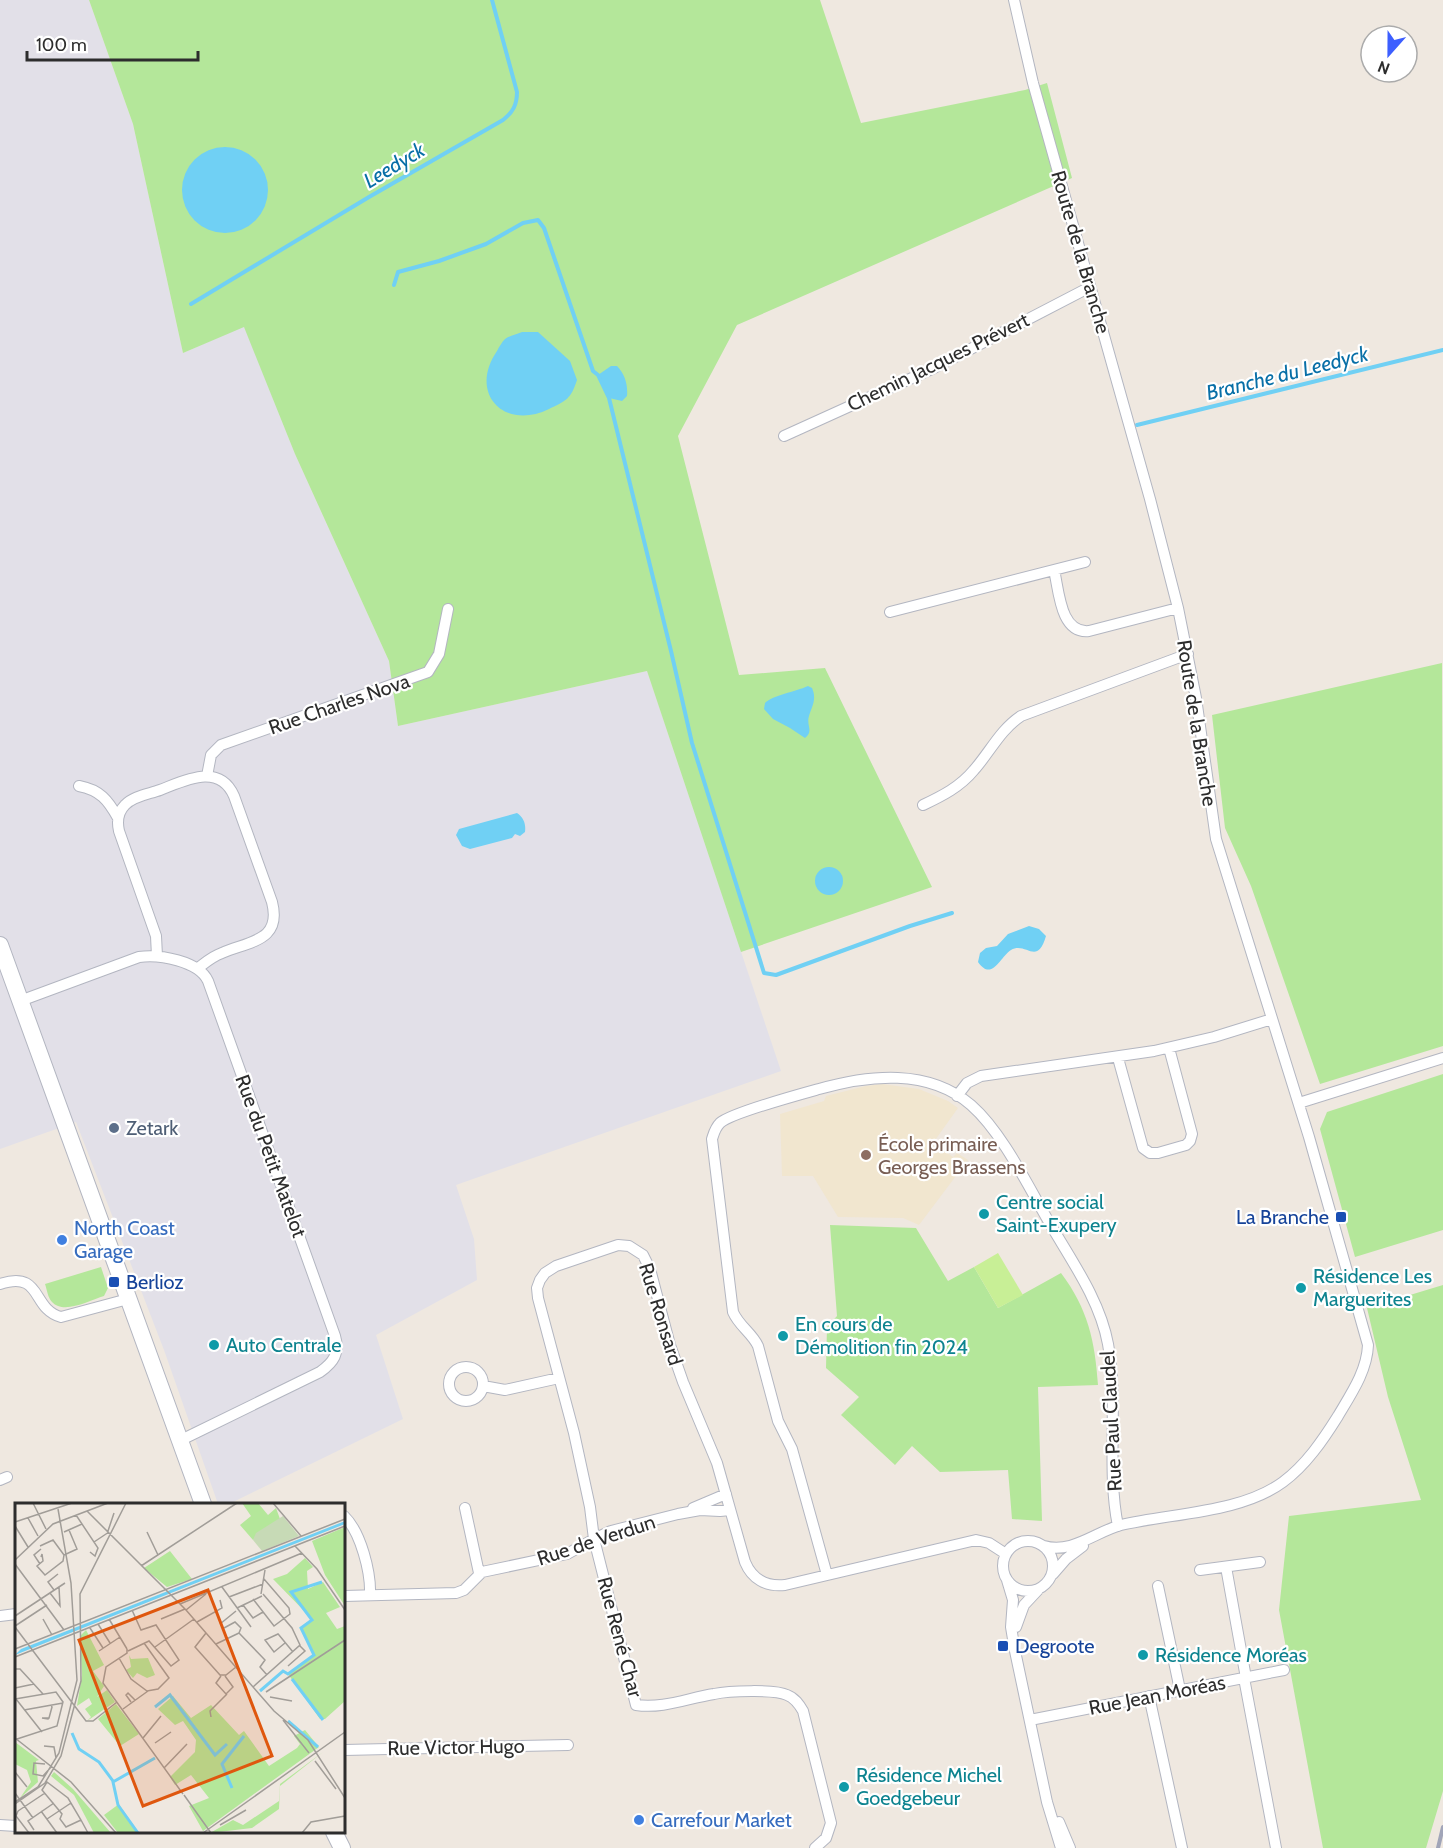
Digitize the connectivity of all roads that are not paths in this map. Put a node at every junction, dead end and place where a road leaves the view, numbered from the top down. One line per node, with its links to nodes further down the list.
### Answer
1 (1008, 0): 3 (street, Route de la Branche)
2 (1014, 0): 3 (street, Route de la Branche)
3 (1026, 56): 4 (street, Route de la Branche)
4 (1090, 287): 5 (street, Chemin Jacques Prévert); 8 (street, Route de la Branche)
5 (784, 436)
6 (1085, 562): 7 (street)
7 (1054, 570): 8 (street); 10 (street)
8 (1178, 608): 11 (street, Route de la Branche)
9 (448, 609): 12 (street, Rue Charles Nova)
10 (890, 612)
11 (1188, 654): 14 (street); 20 (street, Route de la Branche)
12 (207, 776): 15 (street); 18 (street)
13 (79, 786): 15 (street)
14 (923, 805)
15 (118, 818): 17 (street)
16 (0, 945): 19 (street)
17 (156, 956): 18 (street); 19 (street)
18 (198, 968): 30 (street, Rue du Petit Matelot)
19 (20, 1001): 27 (street)
20 (1272, 1019): 21 (street); 25 (street, Route de la Branche)
21 (1169, 1048): 22 (street); 22 (street)
22 (1118, 1058): 24 (street)
23 (1443, 1058): 25 (street)
24 (957, 1096): 37 (street, Rue Paul Claudel); 45 (street, Rue Paul Claudel)
25 (1299, 1103): 37 (street, Route de la Branche)
26 (0, 1284): 27 (street)
27 (128, 1299): 30 (street)
28 (559, 1378): 29 (street); 31 (street, Rue Ronsard); 38 (street, Rue Ronsard)
29 (483, 1386)
30 (179, 1441): 32 (street)
31 (726, 1494): 34 (street); 35 (street, Rue de Verdun)
32 (203, 1503)
33 (465, 1508): 44 (street)
34 (730, 1510): 35 (street, Rue de Verdun); 45 (street)
35 (678, 1514): 38 (street, Rue de Verdun)
36 (345, 1517): 50 (street)
37 (1114, 1528): 39 (street); 46 (street)
38 (594, 1539): 44 (street, Rue de Verdun); 65 (street, Rue René Char)
39 (1044, 1546): 40 (street); 46 (street)
40 (1006, 1554): 45 (street); 47 (street)
41 (1260, 1562): 42 (street)
42 (1226, 1567): 43 (street); 56 (street)
43 (1200, 1570)
44 (480, 1573): 50 (street, Rue de Verdun)
45 (826, 1575)
46 (1052, 1577): 49 (street)
47 (1007, 1580): 49 (street); 54 (street)
48 (1158, 1586): 57 (street)
49 (1039, 1589): 54 (street)
50 (370, 1595): 51 (street, Rue de Verdun)
51 (345, 1596)
52 (15, 1614): 53 (street)
53 (0, 1616)
54 (1015, 1645): 59 (street)
55 (1284, 1670): 56 (street, Rue Jean Moréas)
56 (1245, 1678): 57 (street, Rue Jean Moréas); 69 (street)
57 (1180, 1690): 58 (street, Rue Jean Moréas)
58 (1149, 1696): 59 (street, Rue Jean Moréas); 68 (street)
59 (1030, 1720): 62 (street)
60 (568, 1745): 61 (street, Rue Victor Hugo)
61 (345, 1750)
62 (1044, 1789): 66 (street); 67 (street)
63 (334, 1833): 64 (street)
64 (342, 1848)
65 (816, 1848)
66 (1061, 1848)
67 (1070, 1848)
68 (1182, 1848)
69 (1276, 1848)

